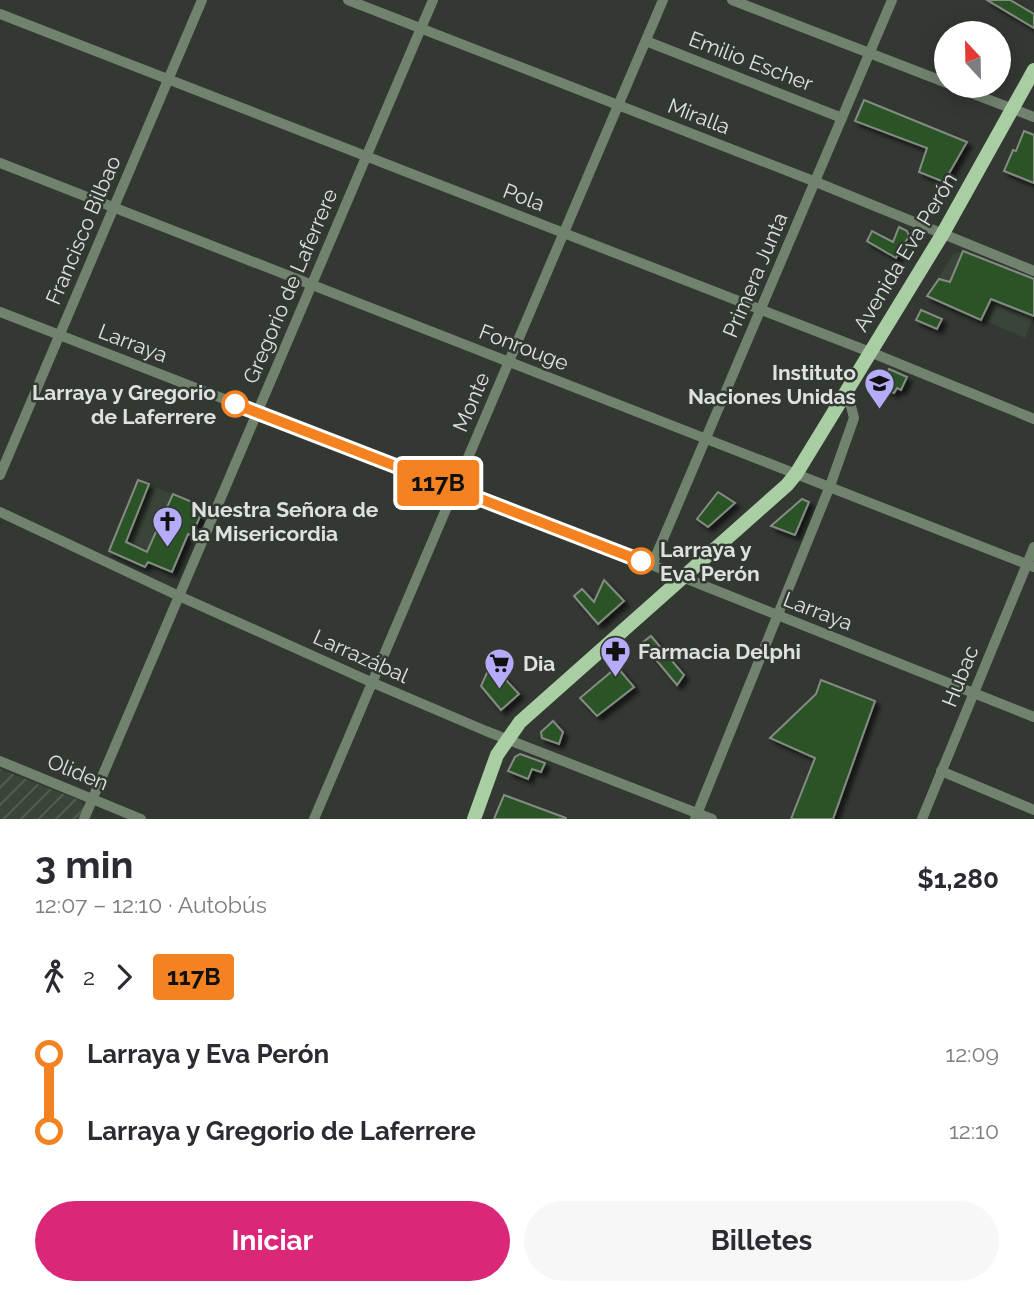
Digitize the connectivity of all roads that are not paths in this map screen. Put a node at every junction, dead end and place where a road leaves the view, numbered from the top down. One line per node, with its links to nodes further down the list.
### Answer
1 (202, 0): 13 (street, Francisco Bilbao)
2 (348, 0): 8 (street, Miralla)
3 (433, 0): 8 (street, Gregorio de Laferrere)
4 (663, 0): 9 (street, Monte)
5 (732, 0): 10 (street)
6 (891, 0): 10 (street, Primera Junta)
7 (0, 14): 13 (street, Pola)
8 (421, 28): 15 (street, Miralla); 19 (street, Gregorio de Laferrere)
9 (646, 41): 15 (street, Monte); 18 (street, Emilio Escher)
10 (869, 53): 12 (street); 18 (street, Primera Junta)
11 (1034, 70): 16 (main road, Avenida Eva Perón)
12 (934, 78)
13 (168, 79): 19 (street, Pola); 22 (street, Francisco Bilbao)
14 (985, 98): 16 (street)
15 (618, 105): 21 (street, Miralla); 23 (street, Monte)
16 (1012, 108): 17 (street); 24 (main road, Avenida Eva Perón)
17 (1034, 117)
18 (842, 118): 21 (street, Primera Junta)
19 (366, 156): 23 (street, Pola); 26 (street, Gregorio de Laferrere)
20 (0, 163): 22 (street, Fonrouge)
21 (816, 182): 24 (street, Miralla); 27 (street, Primera Junta)
22 (114, 208): 26 (street, Fonrouge); 29 (street, Francisco Bilbao)
23 (563, 233): 27 (street, Pola); 31 (street, Monte)
24 (942, 235): 25 (street, Miralla); 30 (main road, Avenida Eva Perón)
25 (1034, 271)
26 (311, 284): 31 (street, Fonrouge); 33 (street, Gregorio de Laferrere)
27 (761, 310): 30 (street, Pola); 35 (street, Primera Junta)
28 (0, 312): 29 (street, Larraya)
29 (60, 335): 33 (street, Larraya); 37 (street, Francisco Bilbao)
30 (870, 352): 32 (main road, Avenida Eva Perón); 34 (street, Pola)
31 (509, 361): 35 (street, Fonrouge); 39 (street, Monte)
32 (843, 394): 36 (main road, Avenida Eva Perón); 38 (street)
33 (257, 412): 39 (street, Larraya); 45 (street, Gregorio de Laferrere)
34 (1034, 419)
35 (706, 438): 36 (street, Fonrouge); 42 (street, Primera Junta)
36 (796, 474): 38 (street, Fonrouge); 44 (main road, Avenida Eva Perón)
37 (0, 475)
38 (830, 486): 43 (street, Fonrouge); 46 (street)
39 (455, 489): 42 (street, Larraya); 47 (street, Monte)
40 (0, 512): 45 (street, Larrazábal)
41 (1034, 547): 43 (street, Hubac)
42 (652, 565): 44 (street, Larraya)
43 (1030, 566): 48 (street, Hubac)
44 (683, 578): 46 (street, Larraya); 50 (main road, Avenida Eva Perón)
45 (178, 596): 47 (street, Larrazábal); 53 (street, Gregorio de Laferrere)
46 (776, 615): 48 (street, Larraya); 55 (street)
47 (371, 682): 50 (street, Larrazábal); 58 (street, Monte)
48 (975, 693): 49 (street, Larraya); 52 (street, Hubac)
49 (1034, 717)
50 (507, 738): 55 (street, Larrazábal); 59 (main road, Avenida Eva Perón)
51 (0, 761): 53 (street, Oliden)
52 (941, 771): 54 (street); 61 (street, Hubac)
53 (92, 799): 56 (street, Gregorio de Laferrere); 57 (street, Oliden)
54 (1034, 810)
55 (696, 816): 60 (street, Larrazábal)
56 (84, 819)
57 (141, 819)
58 (314, 819)
59 (474, 819)
60 (712, 819)
61 (922, 819)

